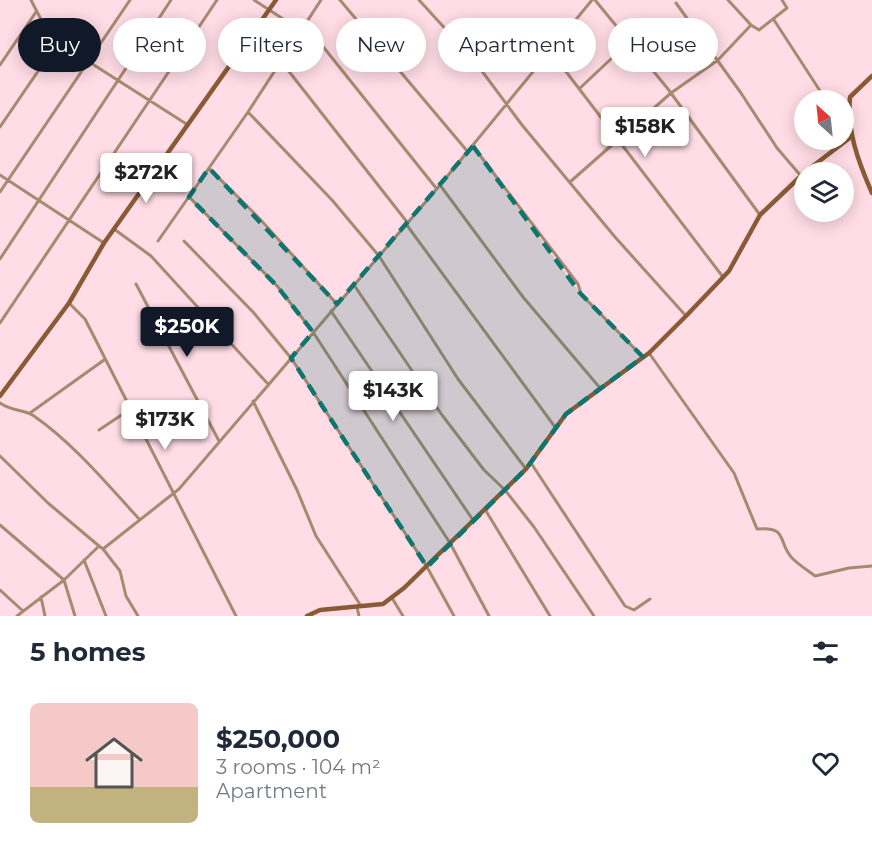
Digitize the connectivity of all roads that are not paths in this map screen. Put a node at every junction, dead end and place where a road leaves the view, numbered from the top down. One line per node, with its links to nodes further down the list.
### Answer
1 (31, 0): 15 (street)
2 (130, 0): 24 (street)
3 (171, 0): 39 (street)
4 (217, 0): 44 (street)
5 (254, 0): 14 (street)
6 (276, 0): 14 (street)
7 (321, 0): 18 (street)
8 (340, 0): 53 (street)
9 (419, 0): 45 (street)
10 (592, 0): 19 (street); 20 (street)
11 (728, 0): 23 (street)
12 (782, 0): 22 (street)
13 (676, 3): 21 (street)
14 (270, 10): 17 (street); 47 (street)
15 (37, 11): 16 (street); 28 (street)
16 (40, 18)
17 (282, 18)
18 (309, 18)
19 (577, 18)
20 (608, 18)
21 (687, 18)
22 (774, 20): 23 (street); 41 (street)
23 (751, 25): 26 (street)
24 (101, 42)
25 (324, 48): 62 (street)
26 (718, 60): 55 (street)
27 (608, 62): 40 (street)
28 (0, 65)
29 (101, 69): 39 (street)
30 (38, 72): 48 (street)
31 (81, 72): 58 (street)
32 (273, 72): 46 (street)
33 (289, 72): 69 (street)
34 (534, 72): 45 (street)
35 (566, 72): 40 (street)
36 (654, 72): 42 (street)
37 (701, 72): 42 (street)
38 (872, 76): 43 (street)
39 (118, 80): 44 (street); 66 (street)
40 (579, 89): 49 (street)
41 (820, 90)
42 (671, 93): 49 (street); 67 (street)
43 (854, 93)
44 (150, 100): 47 (street); 68 (street)
45 (507, 105): 51 (street); 59 (street)
46 (248, 112): 56 (street); 74 (street)
47 (188, 125): 70 (street)
48 (0, 127)
49 (618, 140): 59 (street); 76 (street)
50 (854, 145): 64 (street)
51 (473, 146): 53 (street); 86 (street)
52 (834, 150): 54 (street)
53 (468, 152): 61 (street)
54 (819, 162)
55 (794, 165)
56 (209, 168): 65 (street); 80 (street)
57 (0, 175): 58 (street)
58 (8, 180): 63 (street); 66 (street)
59 (570, 182): 82 (street)
60 (794, 183): 67 (street)
61 (440, 184): 62 (street); 90 (street)
62 (436, 188): 69 (street)
63 (0, 192)
64 (872, 193)
65 (189, 197): 71 (street); 84 (street)
66 (41, 201): 68 (street); 75 (street)
67 (760, 215): 76 (street)
68 (69, 220): 73 (street); 83 (street)
69 (407, 223): 74 (street); 96 (street)
70 (114, 229): 73 (street); 89 (street)
71 (158, 241)
72 (184, 241): 87 (street)
73 (104, 243): 79 (street)
74 (379, 256): 78 (street); 101 (street)
75 (0, 259)
76 (723, 277): 82 (street)
77 (136, 284): 98 (street)
78 (354, 285): 80 (street); 102 (street)
79 (69, 303): 88 (street); 91 (street)
80 (337, 304): 81 (street)
81 (331, 311): 84 (street); 106 (street)
82 (686, 316): 85 (street)
83 (0, 323)
84 (313, 332): 87 (street); 108 (street)
85 (649, 353): 86 (street); 112 (street)
86 (643, 357): 90 (street)
87 (291, 358): 89 (street); 113 (street)
88 (105, 360): 94 (street); 95 (street)
89 (268, 384): 92 (street)
90 (600, 388): 96 (street)
91 (0, 396)
92 (253, 401): 98 (street); 119 (street)
93 (0, 403): 95 (street)
94 (132, 408): 97 (street); 103 (street)
95 (30, 414): 105 (street)
96 (555, 427): 100 (street)
97 (99, 430)
98 (219, 441): 103 (street)
99 (0, 456): 109 (street)
100 (531, 463): 101 (street); 118 (street)
101 (526, 468): 102 (street)
102 (505, 490): 104 (street); 133 (street)
103 (174, 492): 105 (street); 126 (street)
104 (486, 510): 106 (street); 132 (street)
105 (140, 520): 110 (street)
106 (474, 521): 108 (street)
107 (0, 525): 114 (street)
108 (450, 543): 113 (street); 131 (street)
109 (99, 546): 110 (street); 111 (street)
110 (104, 549): 125 (street)
111 (84, 560): 114 (street); 124 (street)
112 (872, 566)
113 (427, 567): 117 (street); 130 (street)
114 (64, 580): 116 (street); 123 (street)
115 (0, 590): 120 (street)
116 (40, 597): 120 (street); 122 (street)
117 (392, 598): 119 (street); 129 (street)
118 (650, 599)
119 (359, 606): 127 (street); 128 (street)
120 (23, 611): 121 (street)
121 (17, 616)
122 (45, 616)
123 (75, 616)
124 (106, 616)
125 (138, 616)
126 (236, 616)
127 (307, 616)
128 (358, 616)
129 (403, 616)
130 (454, 616)
131 (489, 616)
132 (550, 616)
133 (594, 616)

